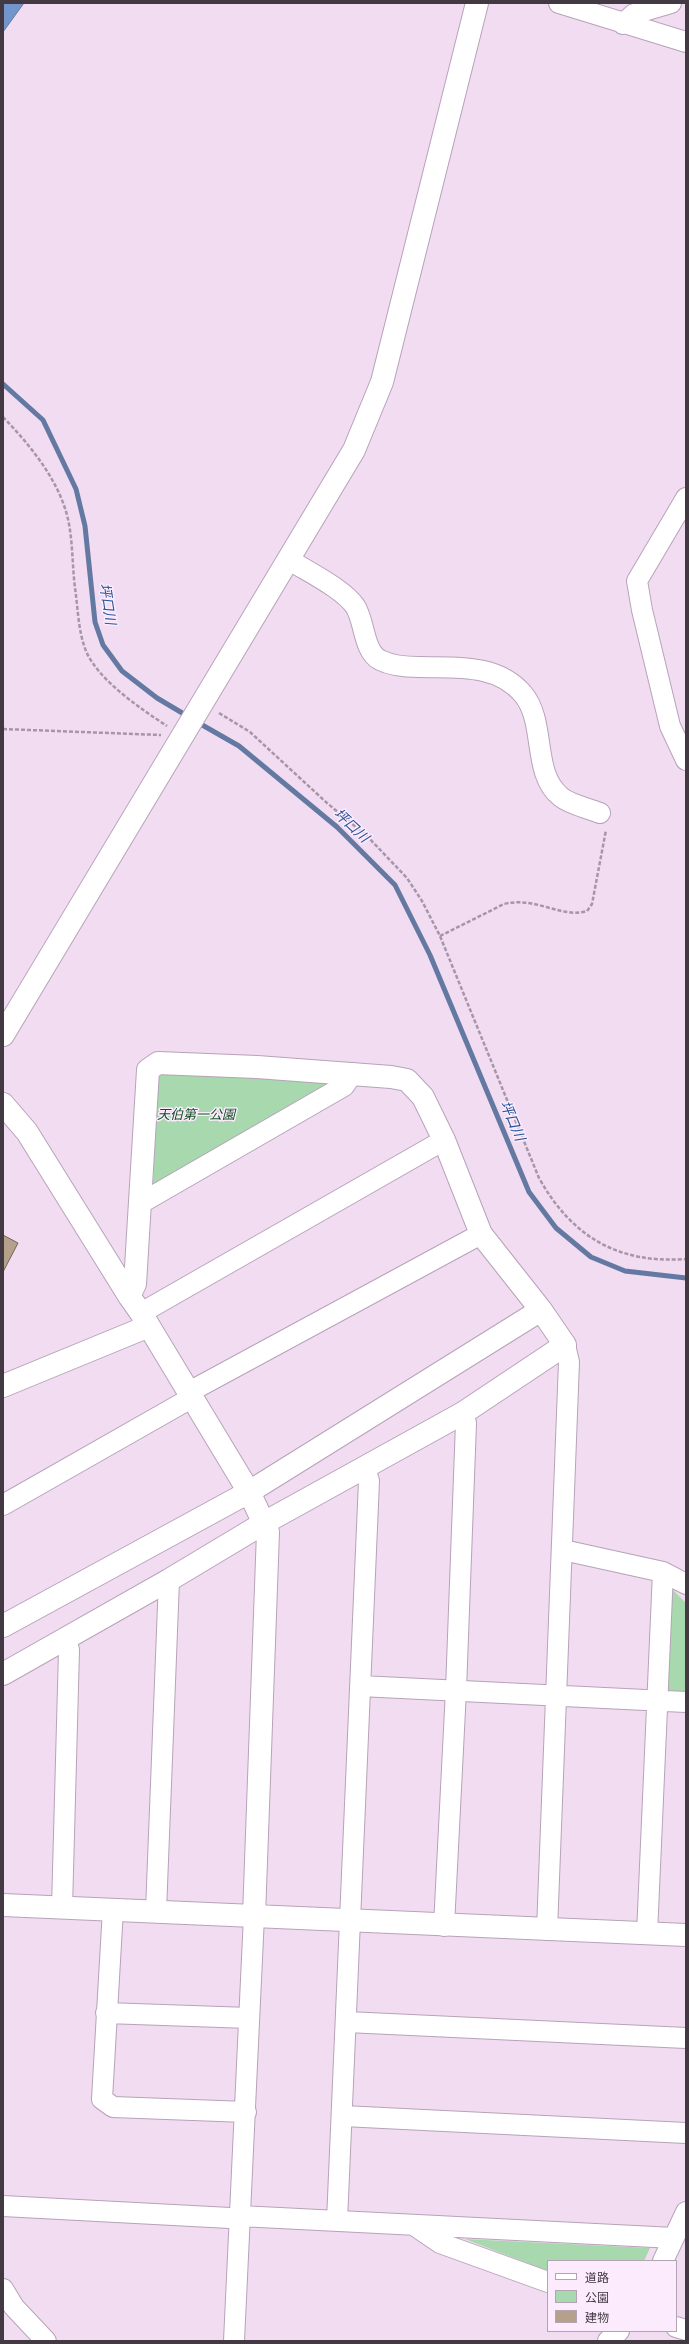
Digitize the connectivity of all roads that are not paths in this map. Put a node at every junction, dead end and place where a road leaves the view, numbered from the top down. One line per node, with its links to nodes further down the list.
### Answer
1 (477, 3): 7 (street)
2 (559, 3): 4 (street)
3 (671, 3): 4 (street)
4 (624, 24): 5 (street)
5 (686, 42)
6 (686, 498): 8 (street)
7 (288, 559): 9 (street); 10 (street)
8 (686, 760)
9 (600, 813)
10 (3, 1035)
11 (353, 1073): 13 (street); 14 (street); 14 (street)
12 (3, 1104): 17 (street)
13 (444, 1140): 15 (street); 17 (street)
14 (141, 1203): 17 (street)
15 (481, 1234): 16 (street); 20 (street)
16 (541, 1310): 18 (street); 23 (street)
17 (140, 1312): 19 (street); 20 (street)
18 (565, 1345): 21 (street); 26 (street)
19 (3, 1386)
20 (191, 1395): 23 (street); 24 (street)
21 (463, 1413): 22 (street); 34 (street)
22 (365, 1468): 25 (street); 33 (street)
23 (249, 1492): 25 (street); 30 (street)
24 (3, 1505)
25 (264, 1523): 28 (street); 42 (street)
26 (563, 1550): 27 (street); 35 (street)
27 (663, 1572): 29 (street); 36 (street)
28 (169, 1580): 31 (street); 41 (street)
29 (686, 1584)
30 (3, 1626)
31 (66, 1639): 32 (street); 39 (street)
32 (3, 1674)
33 (360, 1686): 34 (street); 43 (street)
34 (456, 1690): 35 (street); 44 (street)
35 (557, 1695): 36 (street); 45 (street)
36 (656, 1700): 37 (street); 46 (street)
37 (686, 1702)
38 (3, 1905): 39 (street)
39 (62, 1908): 40 (street)
40 (113, 1910): 41 (street); 48 (street)
41 (156, 1911): 42 (street)
42 (254, 1916): 43 (street); 49 (street)
43 (350, 1921): 44 (street); 50 (street)
44 (444, 1926): 45 (street)
45 (547, 1930): 46 (street)
46 (647, 1934): 47 (street)
47 (686, 1935)
48 (106, 2013): 49 (street); 52 (street)
49 (249, 2018): 52 (street)
50 (347, 2022): 51 (street); 53 (street)
51 (686, 2038)
52 (246, 2112): 57 (street)
53 (342, 2116): 54 (street); 58 (street)
54 (686, 2133)
55 (3, 2206): 57 (street)
56 (686, 2212): 60 (street)
57 (240, 2216): 58 (street); 66 (street)
58 (337, 2221): 59 (street)
59 (415, 2226): 60 (street); 62 (street)
60 (674, 2238): 61 (street)
61 (663, 2260)
62 (547, 2282)
63 (3, 2290): 65 (street)
64 (618, 2332): 67 (street)
65 (46, 2341)
66 (234, 2341)
67 (608, 2341)

